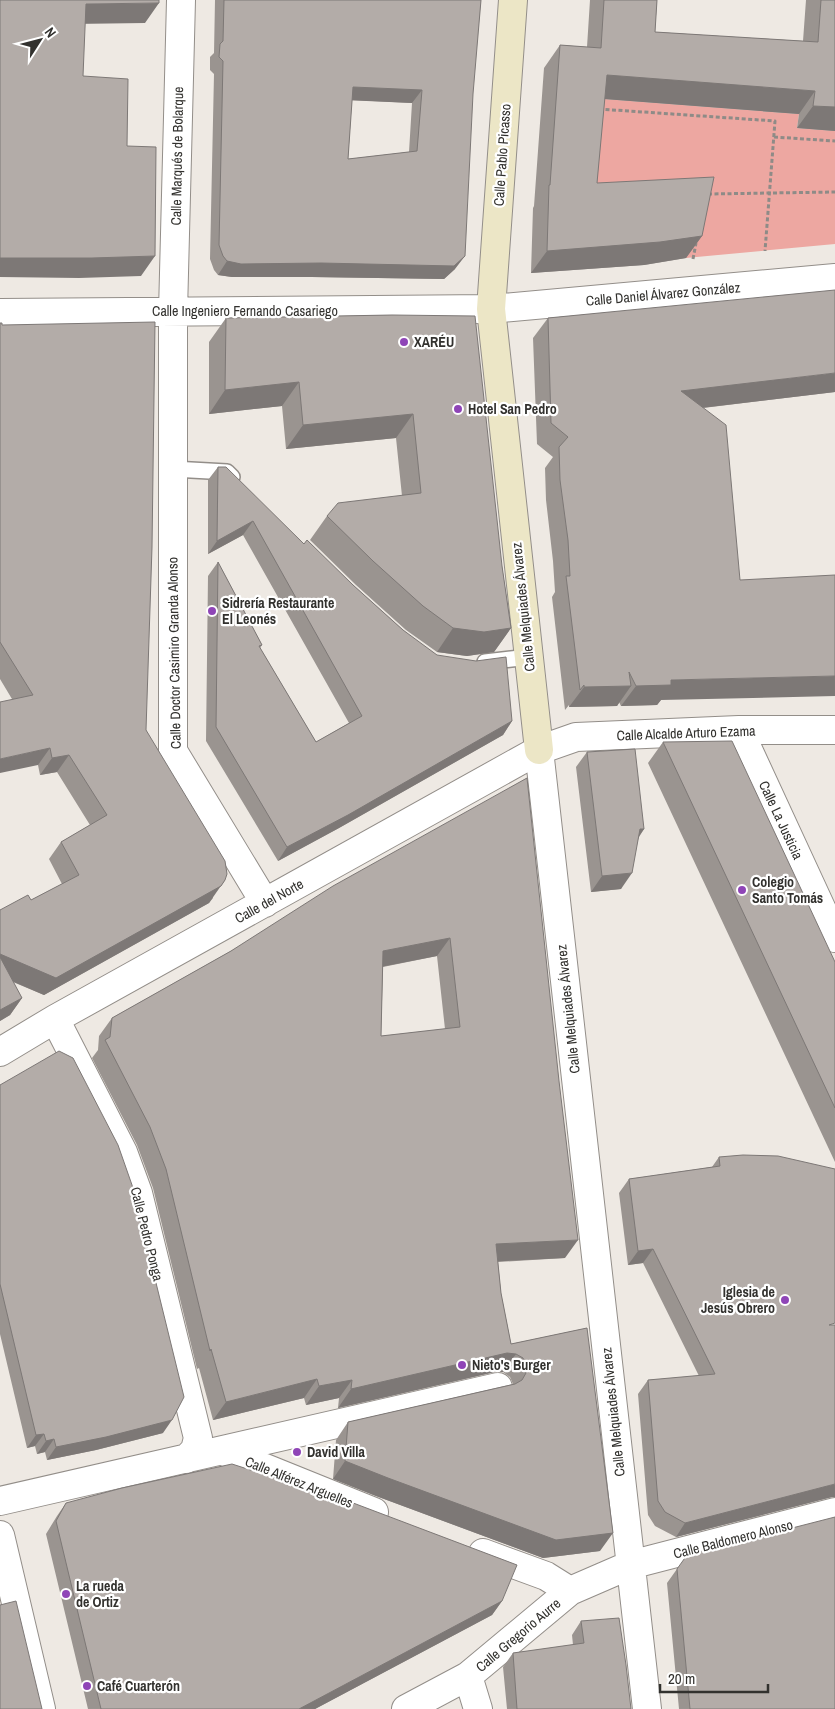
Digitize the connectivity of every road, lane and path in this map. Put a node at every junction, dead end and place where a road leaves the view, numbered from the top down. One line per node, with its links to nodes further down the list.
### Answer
1 (181, 0): 14 (street, Calle Marqués de Bolarque)
2 (513, 0): 13 (street, Calle Pablo Picasso)
3 (597, 109): 4 (path)
4 (774, 137): 5 (path); 7 (path)
5 (835, 141)
6 (835, 192): 7 (path)
7 (770, 193): 8 (path); 11 (path)
8 (706, 194)
9 (696, 243): 12 (path)
10 (835, 278): 11 (street, Calle Daniel Álvarez González)
11 (762, 285): 12 (street, Calle Daniel Álvarez González)
12 (686, 292): 13 (street, Calle Daniel Álvarez González)
13 (491, 310): 14 (street, Calle Ingeniero Fernando Casariego); 18 (street, Calle Melquiades Álvarez)
14 (173, 312): 15 (street, Calle Ingeniero Fernando Casariego); 16 (street, Calle Doctor Casimiro Granda Alonso)
15 (0, 313)
16 (173, 469): 17 (lane); 23 (street, Calle Doctor Casimiro Granda Alonso)
17 (240, 485)
18 (529, 657): 19 (lane); 22 (street, Calle Melquiades Álvarez)
19 (467, 664)
20 (739, 730): 21 (street, Calle Alcalde Arturo Ezama); 22 (street, Calle Alcalde Arturo Ezama); 24 (street, Calle La Justicia)
21 (835, 730)
22 (539, 750): 23 (street, Calle del Norte); 35 (street, Calle Melquiades Álvarez)
23 (265, 903): 25 (street, Calle del Norte)
24 (835, 938)
25 (55, 1019): 26 (street, Calle del Norte); 29 (street, Calle Pedro Ponga)
26 (0, 1052)
27 (498, 1388): 28 (street, Calle Alférez Arguelles)
28 (223, 1451): 29 (street, Calle Alférez Arguelles); 32 (street, Calle Alférez Arguelles)
29 (186, 1459): 30 (street, Calle Alférez Arguelles)
30 (0, 1501)
31 (835, 1512): 35 (street, Calle Baldomero Alonso)
32 (398, 1521)
33 (0, 1535): 38 (street)
34 (463, 1545): 36 (street)
35 (630, 1565): 36 (street, Calle Gregorio Aurre); 41 (street, Calle Melquiades Álvarez)
36 (570, 1591): 37 (street, Calle Gregorio Aurre)
37 (468, 1676): 39 (street, Calle Gregorio Aurre); 40 (street)
38 (41, 1709)
39 (406, 1709)
40 (478, 1709)
41 (647, 1709)

